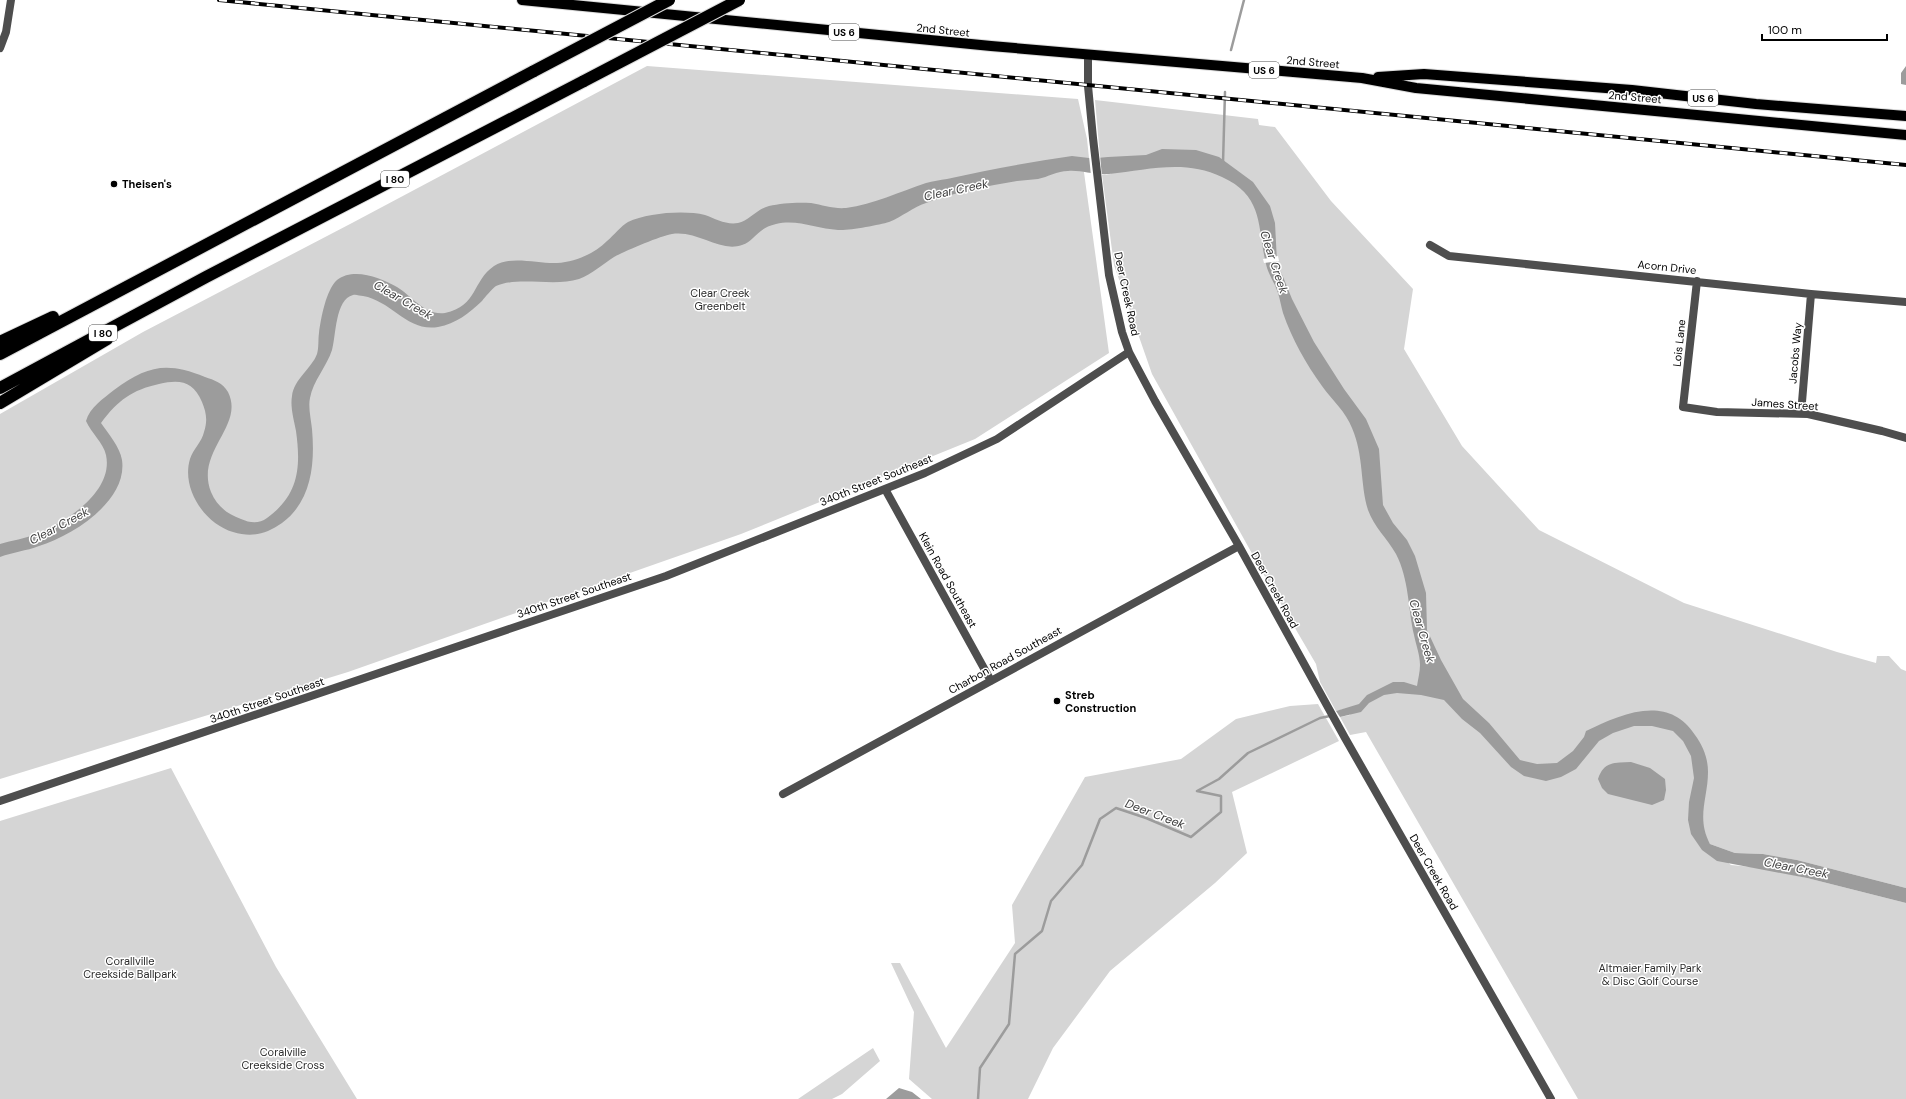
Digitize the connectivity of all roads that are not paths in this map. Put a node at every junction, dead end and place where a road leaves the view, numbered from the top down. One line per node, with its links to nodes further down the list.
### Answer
1 (11, 0): 5 (street)
2 (522, 0): 6 (main road, 2nd Street / US 6)
3 (669, 0): 11 (highway, I 80, bridge)
4 (739, 0): 12 (highway, I 80, bridge)
5 (0, 48)
6 (1088, 55): 7 (main road, 2nd Street / US 6); 17 (street, Deer Creek Road)
7 (1362, 78): 8 (main road, 2nd Street / US 6); 9 (main road, 2nd Street / US 6)
8 (1906, 116)
9 (1906, 135)
10 (1430, 245): 13 (street, Acorn Drive)
11 (201, 248): 16 (highway); 18 (highway, I 80)
12 (206, 277): 19 (highway, I 80); 20 (highway)
13 (1697, 281): 14 (street, Acorn Drive); 21 (street, Lois Lane)
14 (1811, 294): 15 (street, Acorn Drive); 22 (street, Jacobs Way)
15 (1906, 302)
16 (0, 342)
17 (1129, 352): 24 (street, 340th Street Southeast); 25 (street, Deer Creek Road)
18 (0, 354)
19 (0, 388)
20 (0, 403)
21 (1683, 407): 22 (street, James Street)
22 (1801, 414): 23 (street, James Street)
23 (1906, 438)
24 (885, 489): 26 (street, Klein Road Southeast); 28 (street, 340th Street Southeast)
25 (1239, 546): 26 (street, Charbon Road Southeast); 29 (street, Deer Creek Road)
26 (991, 681): 27 (street, Charbon Road Southeast)
27 (783, 794)
28 (0, 801)
29 (1552, 1099)

